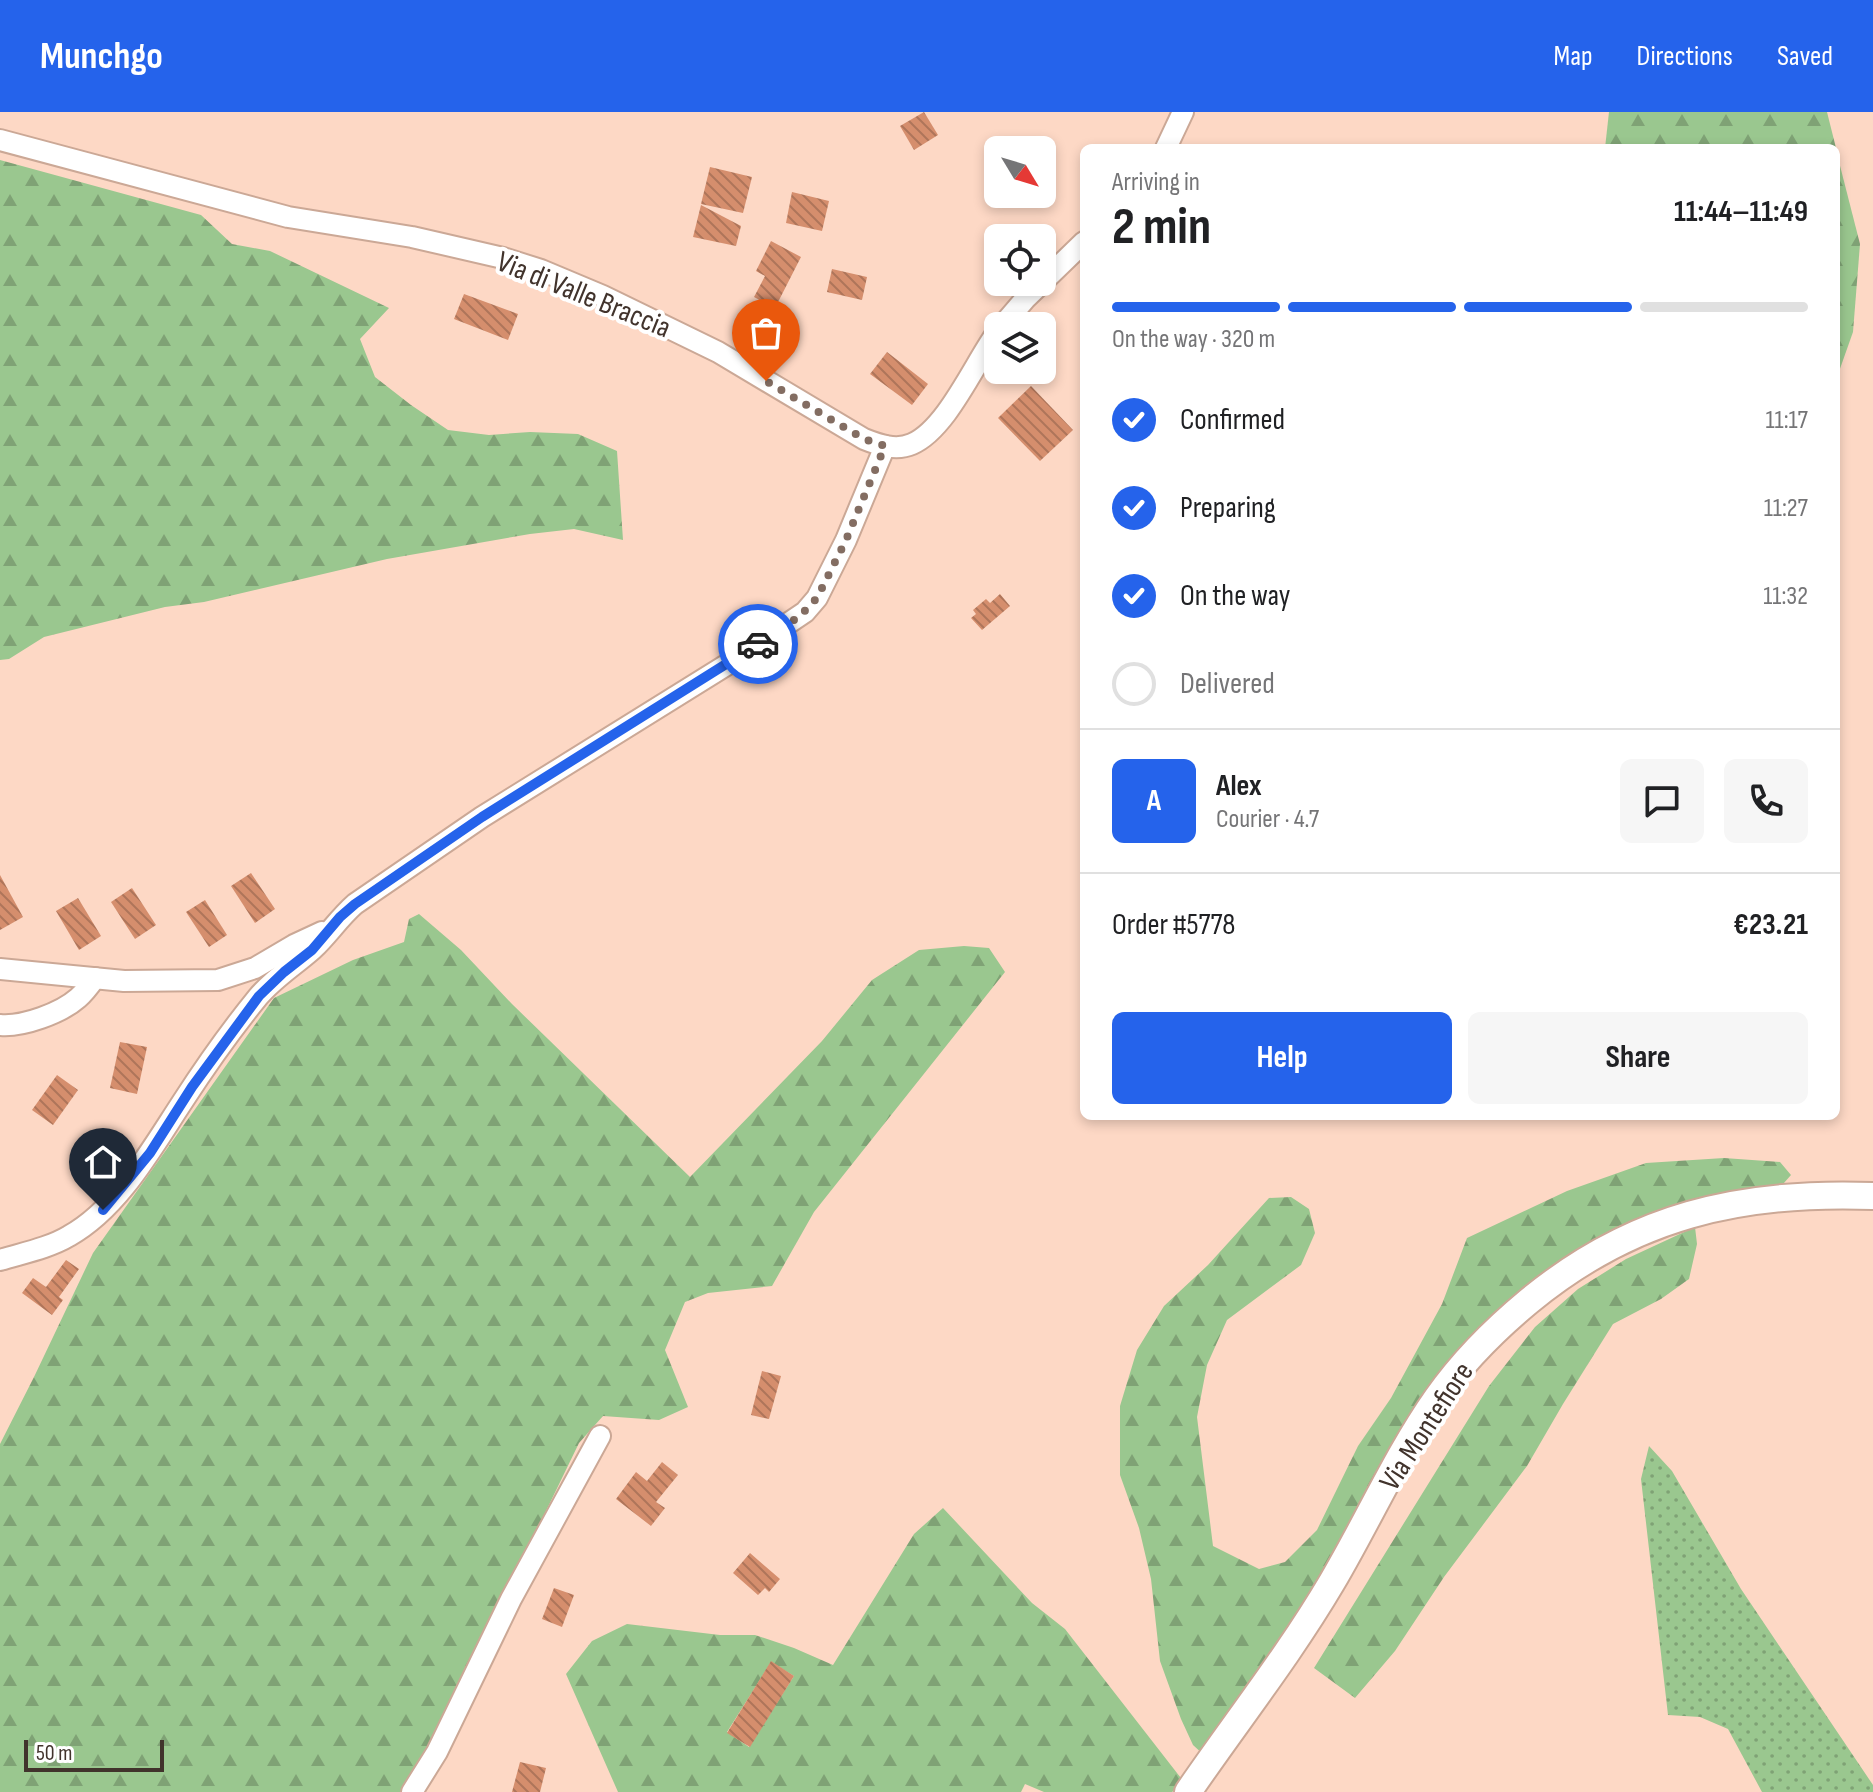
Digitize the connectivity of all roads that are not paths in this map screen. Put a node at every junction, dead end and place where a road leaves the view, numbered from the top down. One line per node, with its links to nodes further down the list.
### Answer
1 (1183, 112): 3 (street)
2 (0, 140): 7 (street, Via di Valle Braccia)
3 (1168, 144)
4 (1080, 246): 5 (street)
5 (1014, 312)
6 (984, 350): 7 (street)
7 (885, 446): 8 (street)
8 (329, 930): 10 (street); 13 (street)
9 (0, 969): 10 (street)
10 (95, 978): 11 (street)
11 (0, 1025)
12 (1873, 1196): 16 (main road, Via Montefiore)
13 (0, 1260)
14 (600, 1436): 15 (street)
15 (412, 1792)
16 (1188, 1792)

